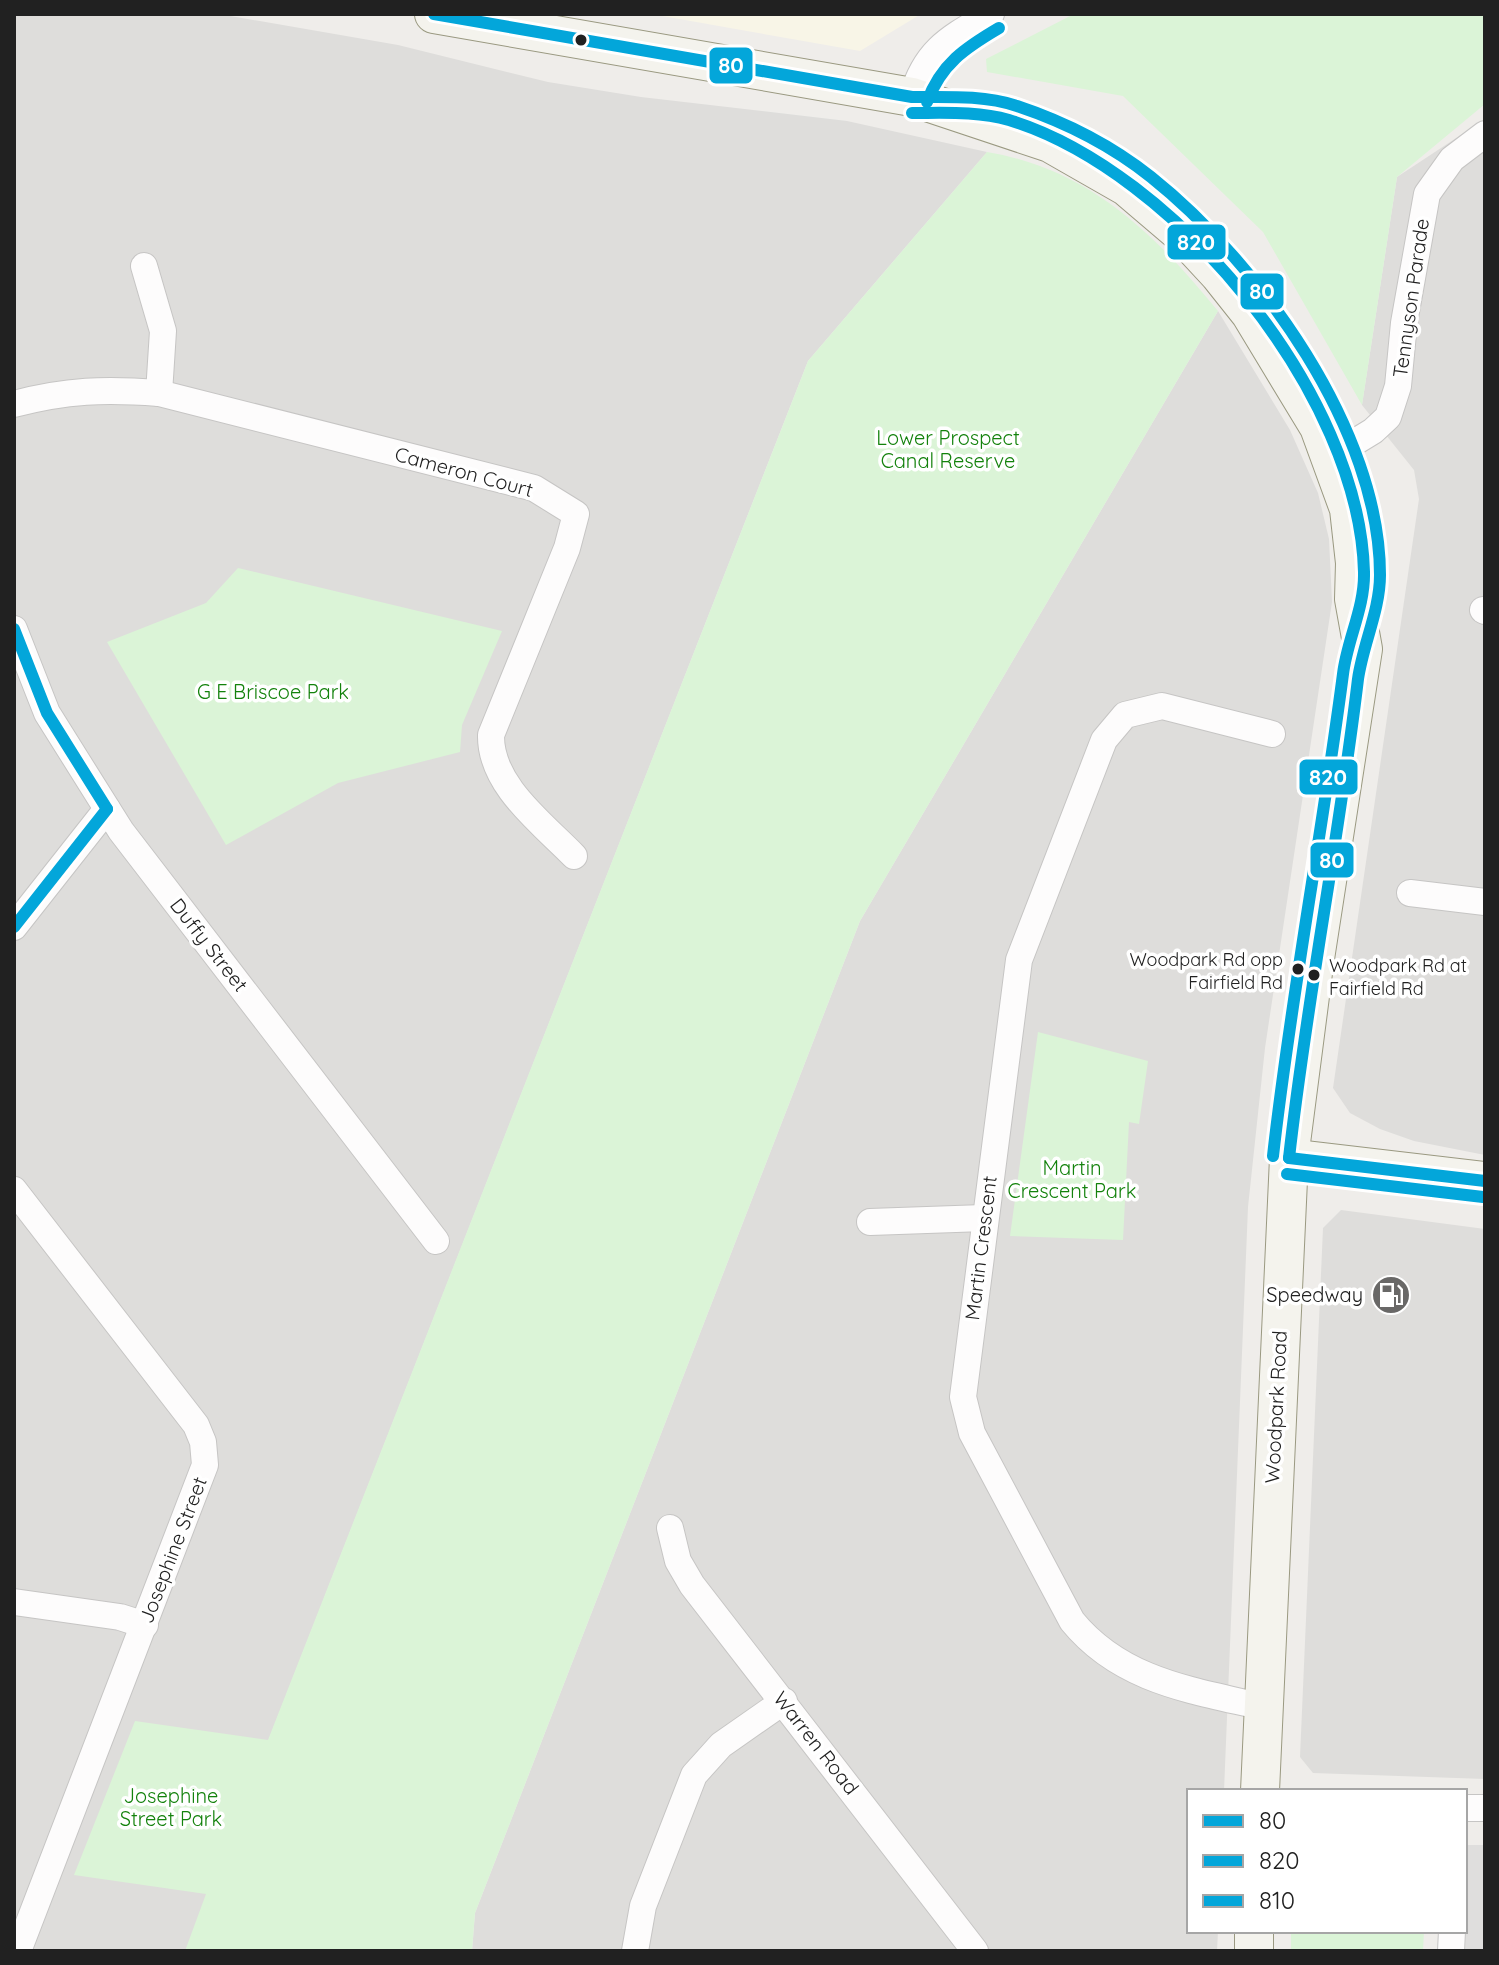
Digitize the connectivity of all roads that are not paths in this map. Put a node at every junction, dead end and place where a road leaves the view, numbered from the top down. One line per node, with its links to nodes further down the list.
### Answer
1 (434, 14): 3 (main road, Woodpark Road)
2 (991, 14): 3 (street)
3 (912, 97): 8 (main road, Woodpark Road)
4 (1485, 134): 8 (street, Tennyson Parade)
5 (144, 266): 6 (street)
6 (159, 393): 7 (street, Cameron Court); 12 (street, Cameron Court)
7 (14, 404)
8 (1343, 449): 16 (main road, Woodpark Road)
9 (14, 629): 11 (street, Duffy Street)
10 (1272, 734): 19 (street, Martin Crescent)
11 (107, 809): 15 (street); 21 (street, Duffy Street)
12 (574, 856)
13 (1410, 893): 14 (street)
14 (1485, 902)
15 (15, 923)
16 (1289, 1158): 17 (main road); 26 (main road, Woodpark Road)
17 (1485, 1181)
18 (14, 1190): 24 (street, Josephine Street)
19 (984, 1218): 20 (street); 26 (street, Martin Crescent)
20 (870, 1222)
21 (436, 1241)
22 (670, 1528): 25 (street, Warren Road)
23 (14, 1602): 24 (street)
24 (145, 1625): 28 (street, Josephine Street)
25 (784, 1701): 29 (street); 30 (street, Warren Road)
26 (1263, 1707): 27 (main road, Woodpark Road)
27 (1260, 1789)
28 (18, 1951)
29 (635, 1951)
30 (975, 1951)

